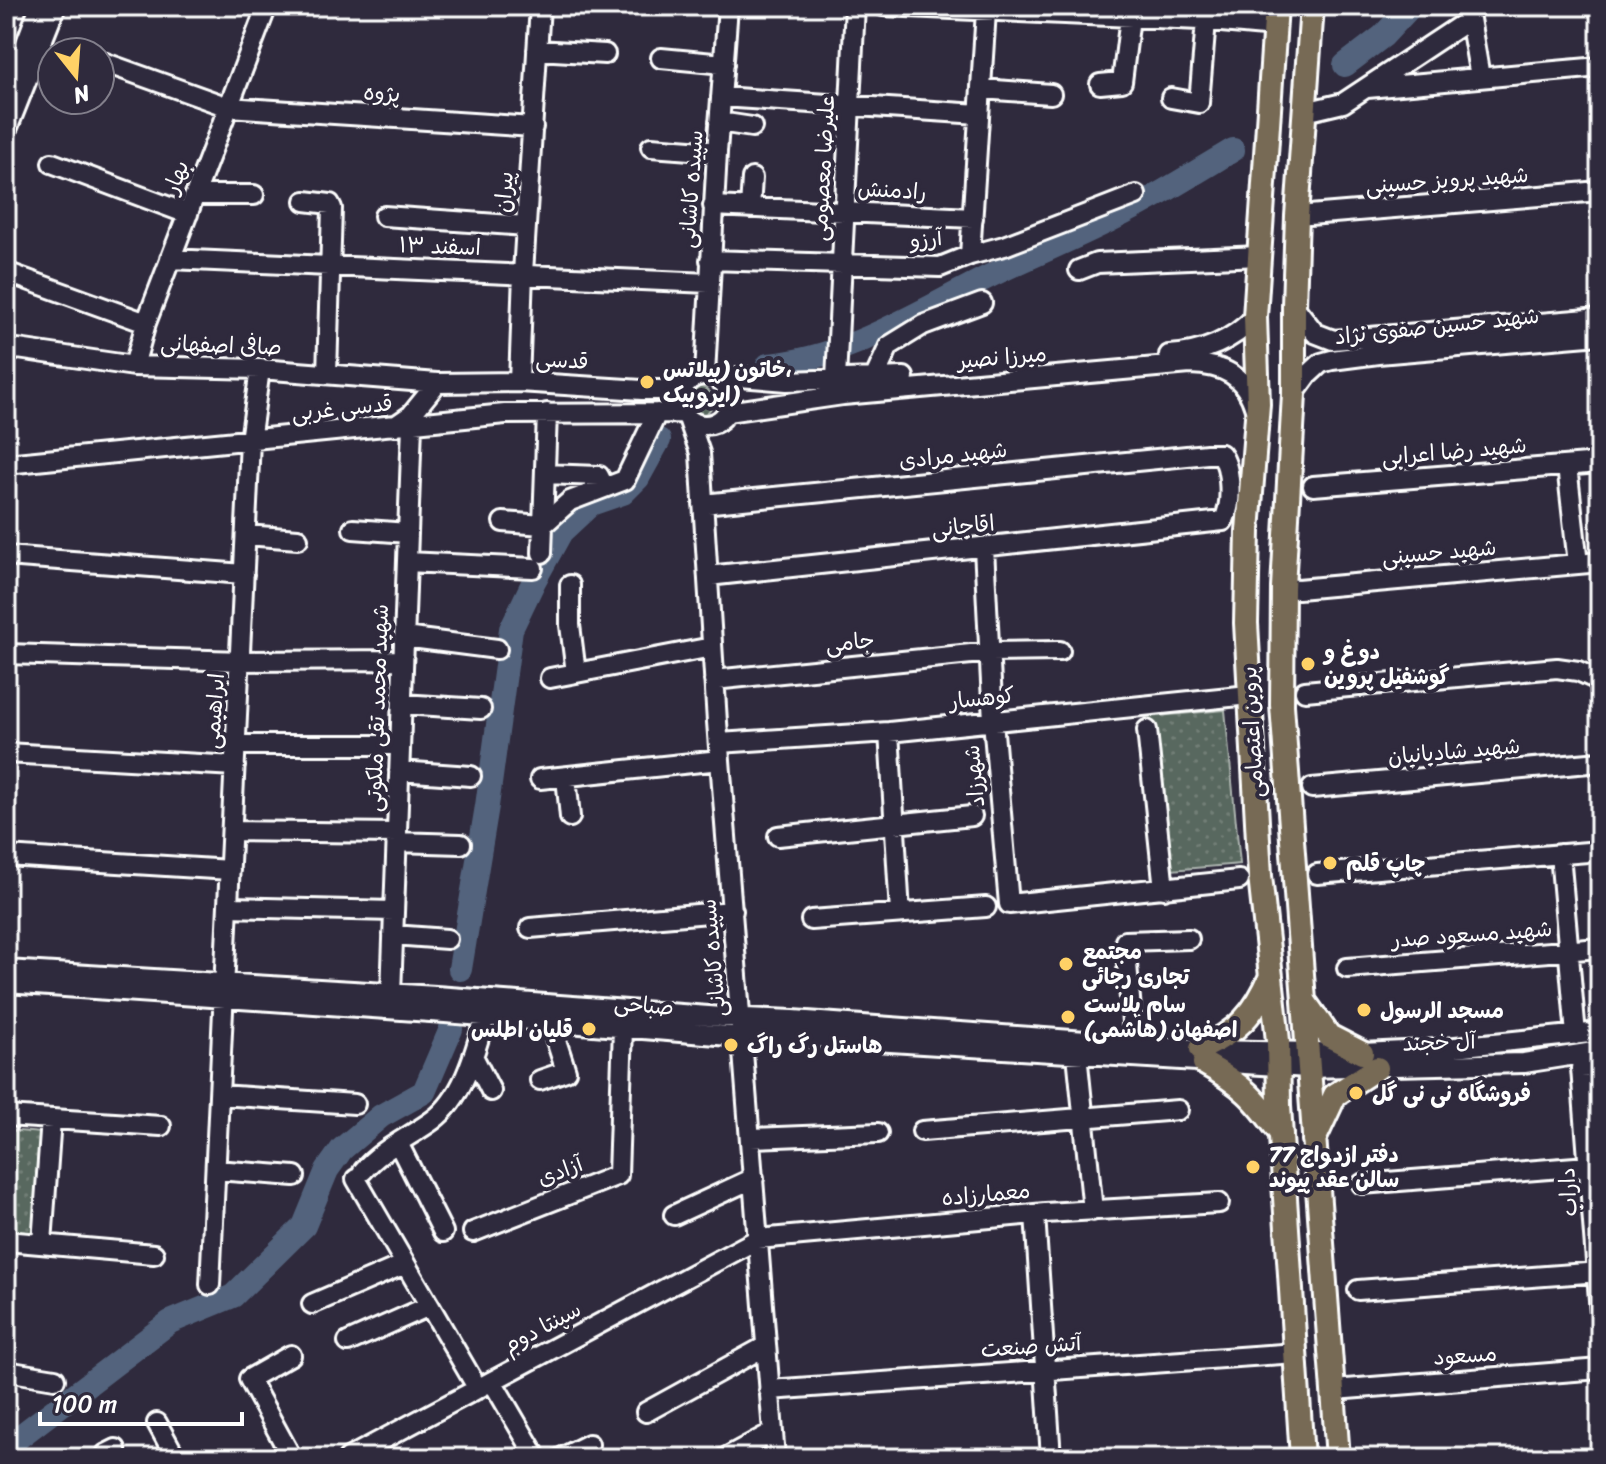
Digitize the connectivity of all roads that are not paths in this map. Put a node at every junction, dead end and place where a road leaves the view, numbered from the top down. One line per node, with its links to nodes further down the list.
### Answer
1 (40, 6): 24 (street)
2 (56, 6): 37 (street)
3 (267, 6): 31 (street, بهار)
4 (540, 6): 16 (street, پیران)
5 (728, 6): 19 (street, سپیده کاشانی)
6 (855, 6): 30 (street, علیرضا معصومی)
7 (883, 6): 8 (street)
8 (902, 6): 10 (street)
9 (1312, 6): 32 (main road, پروین اعتصامی)
10 (979, 9): 11 (street); 26 (street)
11 (1049, 10): 13 (street)
12 (1469, 12): 22 (street); 25 (street)
13 (1127, 13): 14 (street); 23 (street)
14 (1203, 16): 15 (street); 29 (street)
15 (1275, 17): 56 (main road, پروین اعتصامی)
16 (537, 50): 17 (street); 35 (street, پیران)
17 (605, 54)
18 (661, 58): 19 (street)
19 (724, 64): 28 (street, سپیده کاشانی)
20 (116, 67): 31 (street, پژوه)
21 (1600, 67): 22 (street)
22 (1480, 77): 25 (street)
23 (1100, 84)
24 (8, 86)
25 (1367, 88): 32 (street)
26 (981, 89): 27 (street); 33 (street)
27 (1051, 94)
28 (721, 97): 30 (street); 34 (street, سپیده کاشانی)
29 (1171, 98)
30 (851, 104): 33 (street); 49 (street, علیرضا معصومی)
31 (228, 107): 35 (street, پژوه); 43 (street, بهار)
32 (1305, 112): 52 (main road, پروین اعتصامی)
33 (979, 114): 53 (street)
34 (719, 122): 36 (street); 39 (street, سپیده کاشانی)
35 (533, 127): 54 (street, پیران)
36 (752, 127)
37 (6, 132)
38 (651, 147): 39 (street)
39 (717, 152): 47 (street, سپیده کاشانی)
40 (52, 163): 50 (street)
41 (752, 178): 48 (street)
42 (1600, 191): 52 (street, شهید پرویز حسینی)
43 (195, 195): 44 (street); 50 (street, بهار)
44 (254, 195)
45 (1136, 195): 55 (street, آرزو)
46 (305, 201): 60 (street)
47 (713, 206): 48 (street, رادمنش); 58 (street, سپیده کاشانی)
48 (750, 208): 49 (street, رادمنش)
49 (846, 211): 53 (street, رادمنش); 59 (street, علیرضا معصومی)
50 (188, 214): 57 (street, بهار)
51 (384, 216): 54 (street)
52 (1297, 216): 66 (main road, پروین اعتصامی)
53 (973, 218): 55 (street)
54 (526, 226): 63 (street, پیران)
55 (970, 255): 59 (street, آرزو)
56 (1260, 256): 61 (street); 67 (main road, پروین اعتصامی)
57 (170, 259): 60 (street, اسفند ۱۳); 69 (street, بهار)
58 (710, 260): 59 (street, آرزو); 64 (street, سپیده کاشانی)
59 (843, 263): 82 (street, علیرضا معصومی)
60 (331, 267): 63 (street, اسفند ۱۳); 77 (street)
61 (1079, 270)
62 (6, 272): 69 (street)
63 (523, 273): 64 (street, اسفند ۱۳); 80 (street, پیران)
64 (709, 283): 78 (street, سپیده کاشانی)
65 (982, 303): 79 (street)
66 (1294, 306): 71 (street, شهید حسین صفوی نژاد); 84 (main road, پروین اعتصامی)
67 (1255, 317): 73 (street, میرزا نصیر); 87 (main road, پروین اعتصامی)
68 (1600, 318): 71 (street, شهید حسین صفوی نژاد)
69 (146, 323): 75 (street, بهار)
70 (1600, 335): 74 (street, شهید حسین صفوی نژاد)
71 (1333, 340): 74 (street)
72 (10, 346): 75 (street, صافی اصفهانی)
73 (1190, 358): 79 (street, میرزا نصیر); 82 (street, میرزا نصیر); 87 (street, میرزا نصیر)
74 (1332, 360): 84 (street, شهید حسین صفوی نژاد)
75 (134, 366): 76 (street, صافی اصفهانی)
76 (260, 369): 77 (street, صافی اصفهانی); 91 (street, ابراهیمی)
77 (327, 374): 81 (street, صافی اصفهانی)
78 (712, 377): 82 (street, میرزا نصیر); 83 (street); 89 (street)
79 (874, 379): 82 (street, میرزا نصیر)
80 (519, 382): 81 (street, قدسی); 83 (street, قدسی)
81 (437, 383): 90 (street)
82 (843, 384): 89 (street, میرزا نصیر)
83 (685, 386): 88 (street)
84 (1294, 394): 115 (main road, پروین اعتصامی)
85 (547, 413): 86 (street, قدسی غربی); 90 (street, قدسی غربی); 96 (street)
86 (657, 413): 88 (street, قدسی غربی); 97 (street)
87 (1257, 414): 129 (main road, پروین اعتصامی)
88 (686, 415): 89 (street); 92 (street, سپیده کاشانی)
89 (722, 417): 92 (street)
90 (404, 426): 91 (street, قدسی غربی); 104 (street, شهید محمد تقی ملکوتی)
91 (250, 441): 94 (street, قدسی غربی); 105 (street, ابراهیمی)
92 (700, 453): 99 (street, سپیده کاشانی)
93 (1600, 463): 95 (street, شهید رضا اعرابی)
94 (6, 464)
95 (1567, 466): 98 (street, شهید رضا اعرابی); 111 (street)
96 (545, 474): 97 (street); 102 (street)
97 (604, 486): 102 (street)
98 (1313, 486)
99 (703, 504): 100 (street, شهید مرادی); 113 (street, سپیده کاشانی)
100 (1223, 521): 107 (street, اقاجانی)
101 (503, 522): 102 (street)
102 (543, 525): 109 (street)
103 (353, 529): 104 (street)
104 (408, 533): 109 (street, شهید محمد تقی ملکوتی)
105 (246, 535): 106 (street); 112 (street, ابراهیمی)
106 (298, 539)
107 (984, 548): 113 (street, اقاجانی); 120 (street, شهرزاد)
108 (6, 556): 112 (street)
109 (407, 562): 116 (street, شهید محمد تقی ملکوتی)
110 (1600, 562): 111 (street, شهید حسینی)
111 (1578, 564): 115 (street, شهید حسینی)
112 (244, 574): 123 (street, ابراهیمی)
113 (708, 576): 117 (street, سپیده کاشانی)
114 (570, 585): 124 (street)
115 (1283, 588): 178 (main road, پروین اعتصامی)
116 (404, 637): 118 (street); 122 (street, شهید محمد تقی ملکوتی)
117 (712, 647): 124 (street); 126 (street, سپیده کاشانی)
118 (497, 649)
119 (1060, 651): 120 (street, جامی)
120 (991, 652): 126 (street, جامی); 132 (street, شهرزاد)
121 (6, 654): 123 (street)
122 (403, 660): 123 (street); 130 (street, شهید محمد تقی ملکوتی)
123 (242, 661): 135 (street, ابراهیمی)
124 (576, 673): 125 (street)
125 (550, 678)
126 (714, 680): 137 (street, سپیده کاشانی)
127 (1600, 681): 128 (street)
128 (1305, 691)
129 (1249, 695): 132 (street, کوهسار); 174 (main road, پروین اعتصامی)
130 (402, 704): 131 (street); 136 (street, شهید محمد تقی ملکوتی)
131 (481, 709)
132 (993, 721): 134 (street, کوهسار); 159 (street, شهرزاد)
133 (1147, 730): 159 (street)
134 (889, 732): 137 (street, کوهسار); 148 (street)
135 (236, 745): 136 (street); 140 (street, ابراهیمی)
136 (400, 745): 141 (street, شهید محمد تقی ملکوتی)
137 (720, 751): 143 (street, کوهسار); 163 (street, سپیده کاشانی)
138 (6, 753): 140 (street)
139 (1600, 762): 145 (street, شهید شادیانیان)
140 (235, 766): 149 (street, ابراهیمی)
141 (399, 771): 142 (street); 151 (street, شهید محمد تقی ملکوتی)
142 (471, 776)
143 (566, 777): 144 (street, کوهسار); 147 (street)
144 (540, 779)
145 (1312, 788)
146 (972, 816): 148 (street)
147 (570, 817)
148 (895, 824): 150 (street); 164 (street)
149 (232, 831): 151 (street); 156 (street, ابراهیمی)
150 (778, 836)
151 (396, 837): 152 (street); 162 (street, شهید محمد تقی ملکوتی)
152 (461, 844)
153 (1600, 851): 154 (street)
154 (1560, 854): 157 (street); 171 (street)
155 (6, 856): 156 (street)
156 (230, 870): 160 (street, ابراهیمی)
157 (1317, 874)
158 (1239, 880): 159 (street)
159 (1164, 889)
160 (229, 907): 162 (street); 176 (street, ابراهیمی)
161 (986, 907): 164 (street)
162 (394, 911): 167 (street, شهید محمد تقی ملکوتی)
163 (733, 911): 166 (street); 181 (street, سپیده کاشانی)
164 (900, 913): 165 (street)
165 (811, 920)
166 (530, 928)
167 (393, 935): 168 (street); 177 (street, شهید محمد تقی ملکوتی)
168 (447, 939)
169 (1189, 939): 185 (street)
170 (1600, 948): 171 (street, شهید مسعود صدر)
171 (1568, 951): 172 (street, شهید مسعود صدر); 184 (street)
172 (1347, 968)
173 (6, 970): 176 (street, صباحی)
174 (1271, 975): 189 (main road); 190 (main road, پروین اعتصامی)
175 (6, 983): 176 (street, صباحی)
176 (225, 991): 177 (street, صباحی); 179 (street, صباحی); 196 (street, ابراهیمی)
177 (391, 994): 181 (street, صباحی)
178 (1304, 1001): 191 (main road, پروین اعتصامی); 192 (main road)
179 (485, 1017): 180 (street, صباحی); 188 (street)
180 (550, 1022): 182 (street, صباحی); 194 (street)
181 (742, 1027): 182 (street, صباحی); 185 (street, صباحی); 187 (street, صباحی); 206 (street, سپیده کاشانی)
182 (623, 1028): 219 (street, آزادی)
183 (1600, 1032): 184 (street, آل خجند)
184 (1576, 1035): 192 (street, آل خجند)
185 (1134, 1045): 189 (street, صباحی)
186 (1600, 1051): 192 (street, آل خجند)
187 (1077, 1054): 189 (street, صباحی); 200 (street)
188 (473, 1056): 195 (street); 208 (street)
189 (1202, 1056): 190 (street, صباحی); 205 (main road)
190 (1278, 1060): 191 (street, آل خجند); 205 (main road, پروین اعتصامی)
191 (1308, 1060): 192 (street, آل خجند); 207 (main road, پروین اعتصامی)
192 (1370, 1061): 207 (main road)
193 (1590, 1068): 209 (street, داراب)
194 (540, 1080)
195 (491, 1091)
196 (220, 1095): 197 (street); 210 (street, ابراهیمی)
197 (355, 1104)
198 (1178, 1110): 200 (street)
199 (6, 1116): 201 (street)
200 (1084, 1118): 203 (street); 215 (street)
201 (51, 1119): 202 (street); 222 (street)
202 (161, 1126)
203 (922, 1131)
204 (878, 1133): 206 (street)
205 (1281, 1134): 233 (main road, پروین اعتصامی)
206 (751, 1138): 212 (street, سپیده کاشانی)
207 (1314, 1141): 241 (main road, پروین اعتصامی)
208 (398, 1143): 218 (street); 224 (street)
209 (1595, 1165): 213 (street); 225 (street, داراب)
210 (216, 1170): 211 (street); 226 (street, ابراهیمی)
211 (295, 1176)
212 (754, 1178): 217 (street); 220 (street, سپیده کاشانی)
213 (1362, 1184)
214 (1219, 1203): 215 (street, معمارزاده)
215 (1093, 1211): 216 (street, معمارزاده)
216 (1035, 1214): 220 (street, معمارزاده); 235 (street)
217 (674, 1215)
218 (443, 1232)
219 (473, 1232)
220 (758, 1239): 232 (street, سپیده کاشانی); 239 (street, سپنتا دوم)
221 (6, 1241): 222 (street)
222 (42, 1243): 223 (street)
223 (154, 1254)
224 (405, 1264): 228 (street); 229 (street)
225 (1598, 1272): 227 (street); 230 (street, داراب)
226 (210, 1285)
227 (1358, 1290)
228 (312, 1304)
229 (429, 1306): 231 (street); 239 (street)
230 (1600, 1313)
231 (348, 1342)
232 (766, 1346): 240 (street, سپیده کاشانی); 242 (street)
233 (1296, 1353): 235 (street, آتش صنعت); 247 (main road, پروین اعتصامی)
234 (291, 1355): 249 (street)
235 (1044, 1369): 240 (street, آتش صنعت); 255 (street)
236 (1600, 1369): 241 (street, مسعود)
237 (6, 1371): 238 (street)
238 (55, 1379)
239 (485, 1385): 246 (street, سپنتا دوم); 251 (street)
240 (769, 1390): 244 (street, سپیده کاشانی)
241 (1334, 1390): 256 (main road, پروین اعتصامی)
242 (646, 1412)
243 (157, 1423): 248 (street)
244 (773, 1432): 253 (street); 254 (street, سپیده کاشانی)
245 (589, 1444): 252 (street)
246 (383, 1450): 250 (street, سپنتا دوم)
247 (1300, 1453)
248 (176, 1458)
249 (292, 1458)
250 (348, 1458)
251 (537, 1458)
252 (561, 1458)
253 (725, 1458)
254 (775, 1458)
255 (1051, 1458)
256 (1338, 1458)

